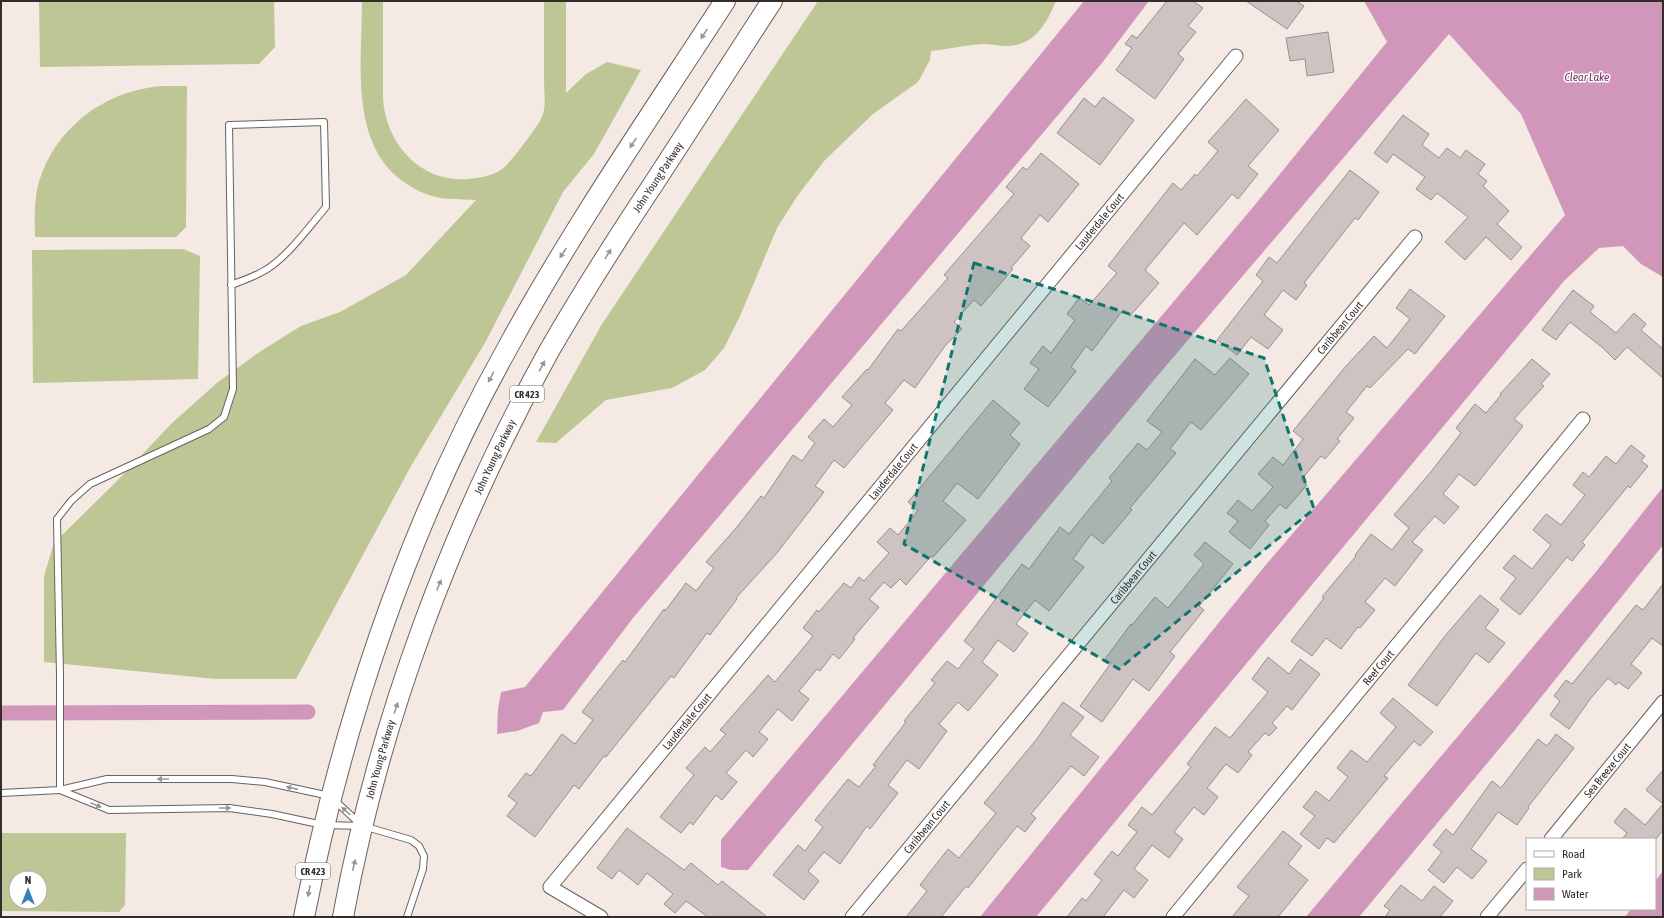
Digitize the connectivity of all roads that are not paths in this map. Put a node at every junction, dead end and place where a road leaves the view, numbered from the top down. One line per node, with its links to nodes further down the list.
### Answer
1 (725, 1): 10 (main road, CR 423, one-way to 10)
2 (772, 1): 12 (main road, John Young Parkway / CR 423, one-way to 2)
3 (1236, 56): 18 (street, Lauderdale Court)
4 (1415, 236): 19 (street, Caribbean Court)
5 (231, 285): 5 (lane); 8 (lane)
6 (1583, 419): 20 (street, Reef Court)
7 (1663, 702): 13 (street, Sea Breeze Court)
8 (60, 790): 9 (lane); 10 (lane, one-way to 8); 11 (lane, one-way to 11)
9 (1, 793)
10 (330, 796): 11 (main road, CR 423); 12 (lane, one-way to 10)
11 (323, 825): 12 (lane); 15 (main road, CR 423, one-way to 15)
12 (363, 826): 16 (main road, John Young Parkway / CR 423, one-way to 12); 17 (lane)
13 (1552, 838)
14 (1526, 870): 21 (street)
15 (304, 917)
16 (343, 917)
17 (407, 917)
18 (601, 917)
19 (852, 917)
20 (1173, 917)
21 (1488, 917)

